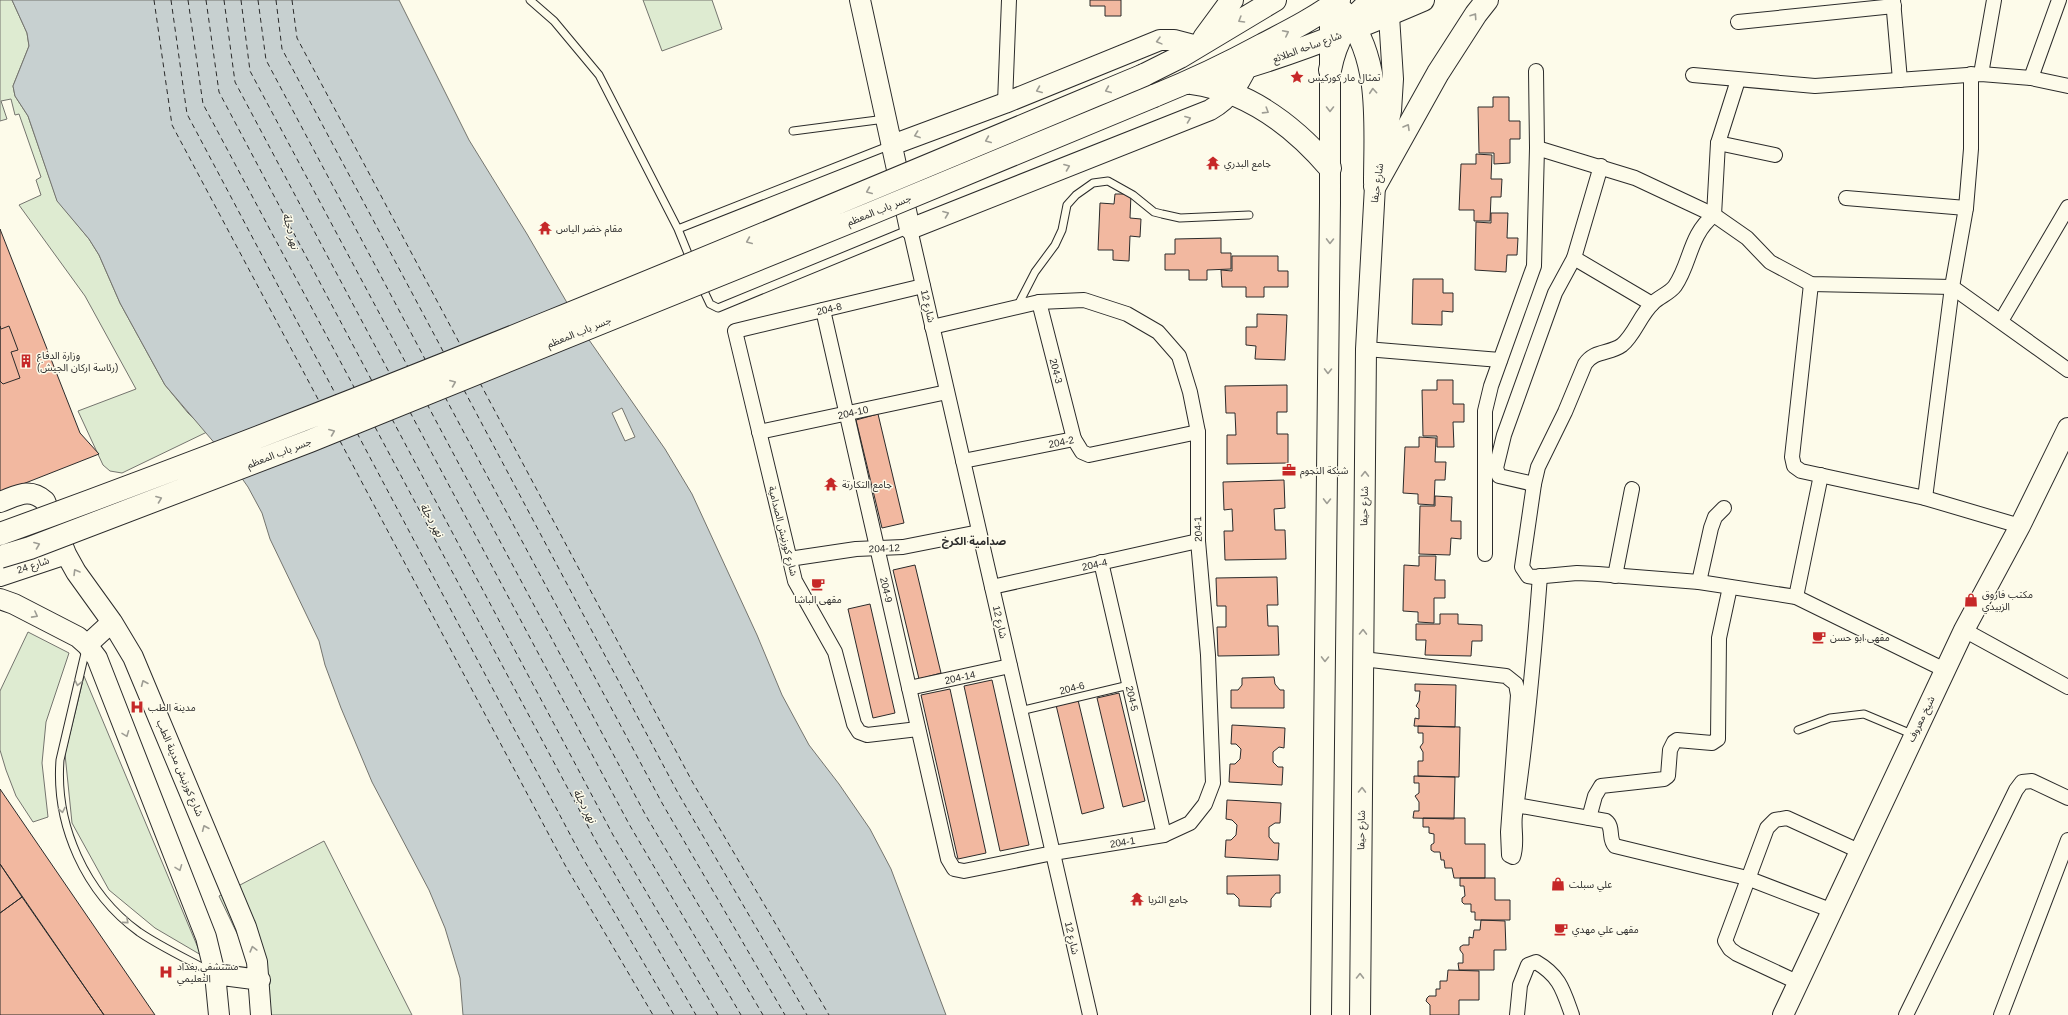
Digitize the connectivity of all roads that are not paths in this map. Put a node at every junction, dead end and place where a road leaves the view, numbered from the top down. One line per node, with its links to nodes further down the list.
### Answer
1 (530, 0): 42 (lane)
2 (860, 0): 28 (street)
3 (1009, 0): 27 (street)
4 (1232, 0): 15 (main road)
5 (1275, 0): 15 (main road, one-way to 15)
6 (1373, 0): 14 (main road)
7 (1486, 0): 36 (main road, one-way to 7)
8 (1994, 0): 19 (street)
9 (2059, 0): 21 (street)
10 (1333, 2): 14 (main road); 16 (main road, one-way to 10)
11 (1894, 3): 13 (street); 23 (street)
12 (1401, 4): 14 (main road, شارع ساحه الطلائع); 36 (street, شارع حيفا)
13 (1738, 22)
14 (1344, 31): 16 (main road, شارع ساحه الطلائع); 17 (main road); 36 (main road, one-way to 14)
15 (1197, 46): 27 (street, one-way to 27); 73 (main road, جسر باب المعظم, one-way to 73, bridge)
16 (1249, 59): 24 (main road, جسر باب المعظم); 26 (street)
17 (1330, 70): 35 (street, one-way to 35)
18 (1536, 71): 32 (street)
19 (1976, 74): 21 (street); 23 (street); 39 (street)
20 (1693, 75): 22 (street)
21 (2031, 78): 25 (street)
22 (1738, 80): 23 (street); 30 (street)
23 (1900, 80)
24 (1187, 83): 26 (main road); 78 (main road, جسر باب المعظم, one-way to 24, bridge)
25 (2068, 86)
26 (1231, 94): 35 (main road, one-way to 35); 43 (street, one-way to 26)
27 (1005, 103): 31 (street, one-way to 31)
28 (886, 119): 29 (lane); 31 (street)
29 (794, 131)
30 (1718, 143): 33 (street); 41 (street)
31 (892, 145): 42 (lane); 43 (street)
32 (1537, 148): 34 (street); 56 (street)
33 (1775, 155)
34 (1602, 166): 41 (street); 44 (street)
35 (1330, 168): 118 (street, one-way to 118)
36 (1375, 186): 55 (street, شارع حيفا)
37 (1846, 198): 39 (street)
38 (2068, 207): 52 (street)
39 (1966, 208): 47 (street)
40 (1249, 215): 50 (lane)
41 (1714, 215): 45 (street); 49 (street)
42 (678, 229): 43 (lane)
43 (910, 229): 46 (street, شارع 12)
44 (1574, 258): 49 (street); 66 (street)
45 (1811, 284): 47 (street); 65 (street)
46 (923, 286): 51 (street, 204-8); 53 (street, شارع 12)
47 (1952, 287): 52 (street); 68 (street)
48 (1040, 302): 50 (street, 204-1); 62 (street, 204-1); 63 (street, 204-3)
49 (1652, 304): 66 (street)
50 (1017, 307): 53 (street, 204-1)
51 (823, 310): 54 (street, 204-8); 59 (street, 204-9)
52 (2001, 321): 57 (street)
53 (932, 327): 58 (street, شارع 12)
54 (735, 331): 61 (street, شارع كورنيش الصدامية)
55 (1366, 349): 56 (street); 92 (street, شارع حيفا, one-way to 55)
56 (1500, 360): 77 (street)
57 (2068, 370)
58 (947, 392): 59 (street, 204-10); 64 (street, شارع 12)
59 (847, 413): 61 (street, 204-10); 75 (street, 204-9)
60 (2068, 428): 71 (street, شیخ معروف)
61 (759, 432): 79 (street, شارع كورنيش الصدامية)
62 (1198, 432): 63 (street, 204-2); 74 (street, 204-1)
63 (1074, 439): 64 (street, 204-2)
64 (963, 461): 72 (street, شارع 12)
65 (1821, 475): 68 (street); 87 (street)
66 (1534, 484): 82 (street)
67 (1632, 489): 83 (street)
68 (1925, 498): 71 (street)
69 (0, 502): 76 (street, شارع كورنيش مدينة الطب)
70 (1724, 508): 84 (street)
71 (2020, 526): 90 (street, شیخ معروف)
72 (979, 532): 75 (street, 204-12); 85 (street, شارع 12)
73 (0, 534)
74 (1198, 541): 80 (street, 204-4); 105 (street, 204-1)
75 (878, 550): 79 (street, 204-12); 97 (street, 204-9)
76 (66, 554): 81 (street, شارع 24); 89 (street, شارع كورنيش مدينة الطب, one-way to 76)
77 (1485, 554)
78 (0, 557)
79 (789, 559): 99 (street, شارع كورنيش الصدامية)
80 (1101, 562): 85 (street, 204-4); 95 (street, 204-5)
81 (0, 576)
82 (1540, 576): 83 (street); 103 (street)
83 (1615, 576): 84 (street)
84 (1699, 582): 86 (street)
85 (992, 587): 93 (street, شارع 12)
86 (1730, 587): 87 (street); 104 (street)
87 (1796, 597): 94 (street)
88 (0, 599): 91 (street, one-way to 91)
89 (112, 622): 91 (street); 113 (street, شارع كورنيش مدينة الطب, one-way to 89)
90 (1964, 630): 94 (street, شیخ معروف); 96 (street)
91 (87, 645): 112 (street, one-way to 112); 112 (lane, one-way to 112)
92 (1363, 659): 103 (street); 119 (street, شارع حيفا, one-way to 92)
93 (1010, 666): 97 (street, 204-14); 98 (street, شارع 12)
94 (1945, 670): 101 (street, شیخ معروف)
95 (1129, 684): 98 (lane, 204-6); 105 (street, 204-5)
96 (2067, 684)
97 (909, 688): 99 (street, 204-9)
98 (1020, 711): 108 (street, شارع 12)
99 (918, 729): 109 (street, 204-9)
100 (1798, 730): 101 (lane)
101 (1914, 735): 107 (street, شیخ معروف)
102 (2068, 798): 123 (street)
103 (1516, 805): 104 (street)
104 (1589, 818): 110 (street)
105 (1164, 835): 108 (street, 204-1)
106 (2068, 840): 124 (street)
107 (1859, 851): 110 (street); 111 (street, شیخ معروف)
108 (1053, 853): 109 (street, 204-1); 117 (street, شارع 12)
109 (954, 869)
110 (1747, 878): 111 (street); 114 (street)
111 (1833, 911): 114 (street, شیخ معروف)
112 (215, 974): 113 (street); 115 (street)
113 (260, 980): 116 (street, شارع كورنيش مدينة الطب)
114 (1797, 982): 122 (street, شیخ معروف)
115 (219, 1015)
116 (261, 1015)
117 (1090, 1015)
118 (1321, 1015)
119 (1360, 1015)
120 (1517, 1015): 121 (street)
121 (1572, 1015)
122 (1783, 1015)
123 (1906, 1015)
124 (2002, 1015)

